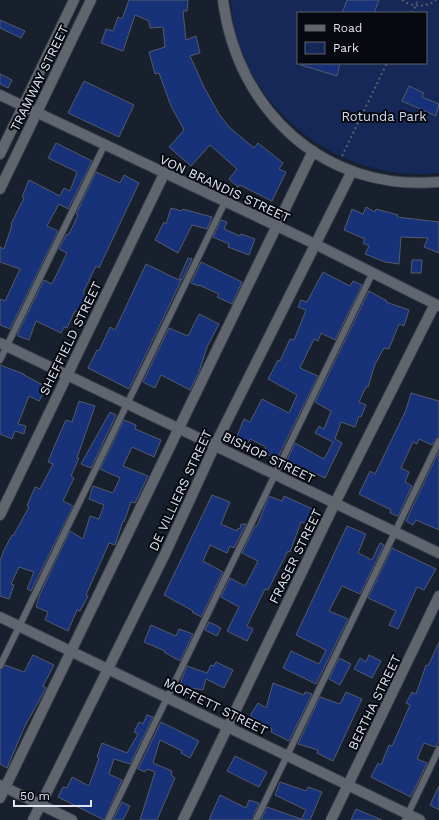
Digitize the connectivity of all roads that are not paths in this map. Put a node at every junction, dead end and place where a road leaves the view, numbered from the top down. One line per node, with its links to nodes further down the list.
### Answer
1 (74, 0): 5 (street, TRAMWAY STREET)
2 (91, 0): 6 (street, TRAMWAY STREET)
3 (223, 0): 8 (street)
4 (0, 94): 5 (street, VON BRANDIS STREET)
5 (23, 105): 6 (street, VON BRANDIS STREET); 9 (street, TRAMWAY STREET)
6 (37, 112): 7 (street, VON BRANDIS STREET); 13 (street, TRAMWAY STREET)
7 (105, 144): 11 (street, VON BRANDIS STREET); 19 (lane)
8 (312, 151): 10 (street); 15 (street, DE VILLIERS STREET)
9 (0, 154)
10 (352, 171): 12 (street); 16 (street, DE VILLIERS STREET)
11 (164, 174): 14 (street, VON BRANDIS STREET); 21 (street, SHEFFIELD STREET)
12 (439, 182)
13 (0, 189)
14 (225, 202): 15 (street, VON BRANDIS STREET); 22 (lane)
15 (276, 226): 16 (street, VON BRANDIS STREET); 23 (street, DE VILLIERS STREET)
16 (315, 244): 17 (street, VON BRANDIS STREET); 25 (street, DE VILLIERS STREET)
17 (372, 274): 18 (street, VON BRANDIS STREET); 26 (lane)
18 (437, 305): 27 (street, FRASER STREET)
19 (3, 344): 20 (lane); 21 (street, BISHOP STREET)
20 (0, 360)
21 (66, 375): 22 (street, BISHOP STREET); 28 (street, SHEFFIELD STREET)
22 (127, 402): 23 (street, BISHOP STREET); 33 (lane)
23 (180, 428): 25 (street, BISHOP STREET); 34 (street, DE VILLIERS STREET)
24 (439, 440): 29 (lane)
25 (215, 445): 26 (street, BISHOP STREET); 36 (street, DE VILLIERS STREET)
26 (275, 474): 27 (street, BISHOP STREET); 37 (lane)
27 (335, 503): 29 (street, BISHOP STREET); 38 (street, FRASER STREET)
28 (0, 515)
29 (395, 531): 30 (street, BISHOP STREET); 40 (lane)
30 (439, 553)
31 (439, 596): 41 (street, BERTHA STREET)
32 (0, 617): 33 (street, MOFFETT STREET)
33 (19, 626): 34 (street, MOFFETT STREET); 35 (lane)
34 (71, 650): 36 (street, MOFFETT STREET); 42 (street, DE VILLIERS STREET)
35 (0, 666)
36 (108, 668): 37 (street, MOFFETT STREET); 44 (street, DE VILLIERS STREET)
37 (166, 697): 38 (street, MOFFETT STREET); 48 (lane)
38 (228, 727): 40 (street, MOFFETT STREET); 49 (street, FRASER STREET)
39 (439, 749): 45 (lane)
40 (286, 755): 41 (street, MOFFETT STREET); 50 (lane)
41 (348, 785): 45 (street, MOFFETT STREET); 51 (street, BERTHA STREET)
42 (2, 786): 43 (street, DE VILLIERS STREET); 44 (street)
43 (0, 798)
44 (40, 805): 46 (street, DE VILLIERS STREET); 47 (street)
45 (406, 817): 52 (street, MOFFETT STREET)
46 (33, 820)
47 (72, 820)
48 (108, 820)
49 (183, 820)
50 (256, 820)
51 (331, 820)
52 (420, 820)

